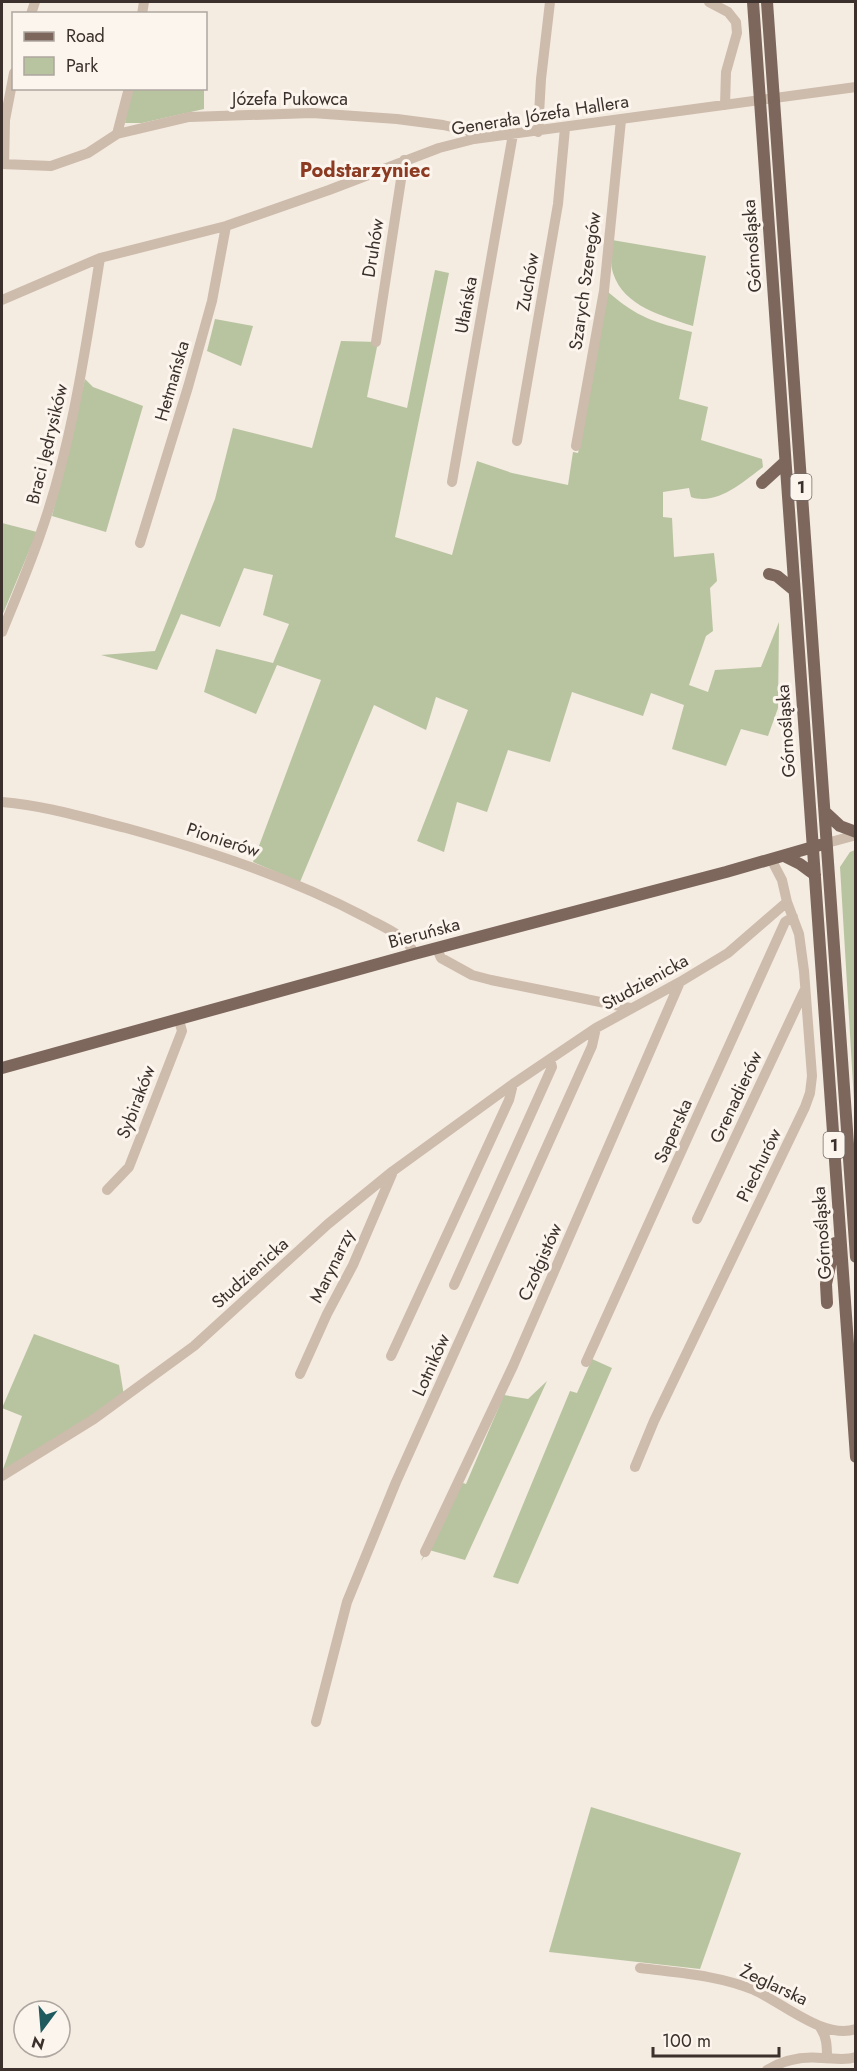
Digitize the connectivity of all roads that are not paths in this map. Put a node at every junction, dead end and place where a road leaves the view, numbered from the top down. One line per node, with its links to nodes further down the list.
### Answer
1 (550, 2): 13 (street)
2 (709, 2): 10 (street)
3 (753, 2): 9 (main road, Górnośląska / 1)
4 (767, 2): 8 (main road, Górnośląska / 1)
5 (12, 83): 18 (street)
6 (855, 87): 8 (street, Generała Józefa Hallera)
7 (128, 90): 14 (street)
8 (774, 98): 9 (street, Generała Józefa Hallera); 33 (main road, Górnośląska / 1)
9 (759, 100): 10 (street, Generała Józefa Hallera); 25 (main road, Górnośląska / 1)
10 (725, 105): 11 (street, Generała Józefa Hallera)
11 (621, 120): 12 (street, Generała Józefa Hallera); 24 (street, Szarych Szeregów)
12 (565, 128): 13 (street, Generała Józefa Hallera); 23 (street, Zuchów)
13 (538, 132): 15 (street, Generała Józefa Hallera)
14 (117, 134): 16 (street, Józefa Pukowca); 18 (street, Józefa Pukowca)
15 (513, 134): 16 (street, Generała Józefa Hallera); 26 (street, Ułańska)
16 (474, 139): 17 (street, Generała Józefa Hallera)
17 (404, 160): 19 (street, Generała Józefa Hallera); 22 (street, Druhów)
18 (3, 164)
19 (226, 226): 20 (street, Generała Józefa Hallera); 28 (street, Hetmańska)
20 (100, 258): 21 (street, Generała Józefa Hallera); 31 (street, Braci Jędrysików)
21 (2, 300)
22 (376, 342)
23 (517, 441)
24 (576, 446)
25 (785, 462): 27 (main road); 30 (main road, Górnośląska / 1)
26 (452, 482)
27 (762, 483)
28 (140, 543)
29 (769, 574): 30 (main road)
30 (794, 590): 36 (main road, Górnośląska / 1)
31 (2, 632)
32 (2, 802): 42 (street, Pionierów)
33 (825, 812): 34 (main road); 35 (main road, Górnośląska / 1)
34 (855, 834): 35 (street, Bieruńska)
35 (827, 843): 36 (main road, Bieruńska); 55 (main road, Górnośląska / 1)
36 (813, 847): 37 (main road, Bieruńska); 38 (main road, Górnośląska / 1)
37 (777, 857): 38 (main road); 39 (street, Piechurów); 41 (main road, Bieruńska)
38 (814, 875): 53 (main road, Górnośląska / 1)
39 (788, 902): 40 (street, Piechurów); 43 (street, Studzienicka)
40 (793, 917): 44 (street, Piechurów); 59 (street, Saperska)
41 (437, 948): 42 (main road, Bieruńska); 45 (street)
42 (414, 954): 46 (main road, Bieruńska)
43 (680, 982): 45 (street, Studzienicka); 64 (street, Czołgistów)
44 (805, 988): 54 (street, Grenadierów); 62 (street, Piechurów)
45 (630, 1008): 47 (street, Studzienicka)
46 (179, 1020): 49 (main road, Bieruńska); 52 (street, Sybiraków)
47 (596, 1028): 48 (street, Studzienicka); 65 (street, Lotników)
48 (550, 1059): 50 (street, Studzienicka); 56 (street)
49 (2, 1068)
50 (513, 1084): 51 (street, Studzienicka); 58 (street)
51 (393, 1171): 60 (street, Marynarzy); 63 (street, Studzienicka)
52 (107, 1190)
53 (839, 1218): 57 (main road); 61 (main road, Górnośląska / 1)
54 (697, 1219)
55 (855, 1257)
56 (454, 1285)
57 (827, 1303)
58 (391, 1356)
59 (586, 1362)
60 (300, 1374)
61 (855, 1457)
62 (635, 1467)
63 (2, 1476)
64 (425, 1552)
65 (316, 1722)
66 (640, 1968): 67 (street, Żeglarska)
67 (819, 2026): 68 (street, Żeglarska); 70 (street)
68 (855, 2029)
69 (855, 2057): 70 (street)
70 (827, 2058): 71 (street)
71 (767, 2070)

